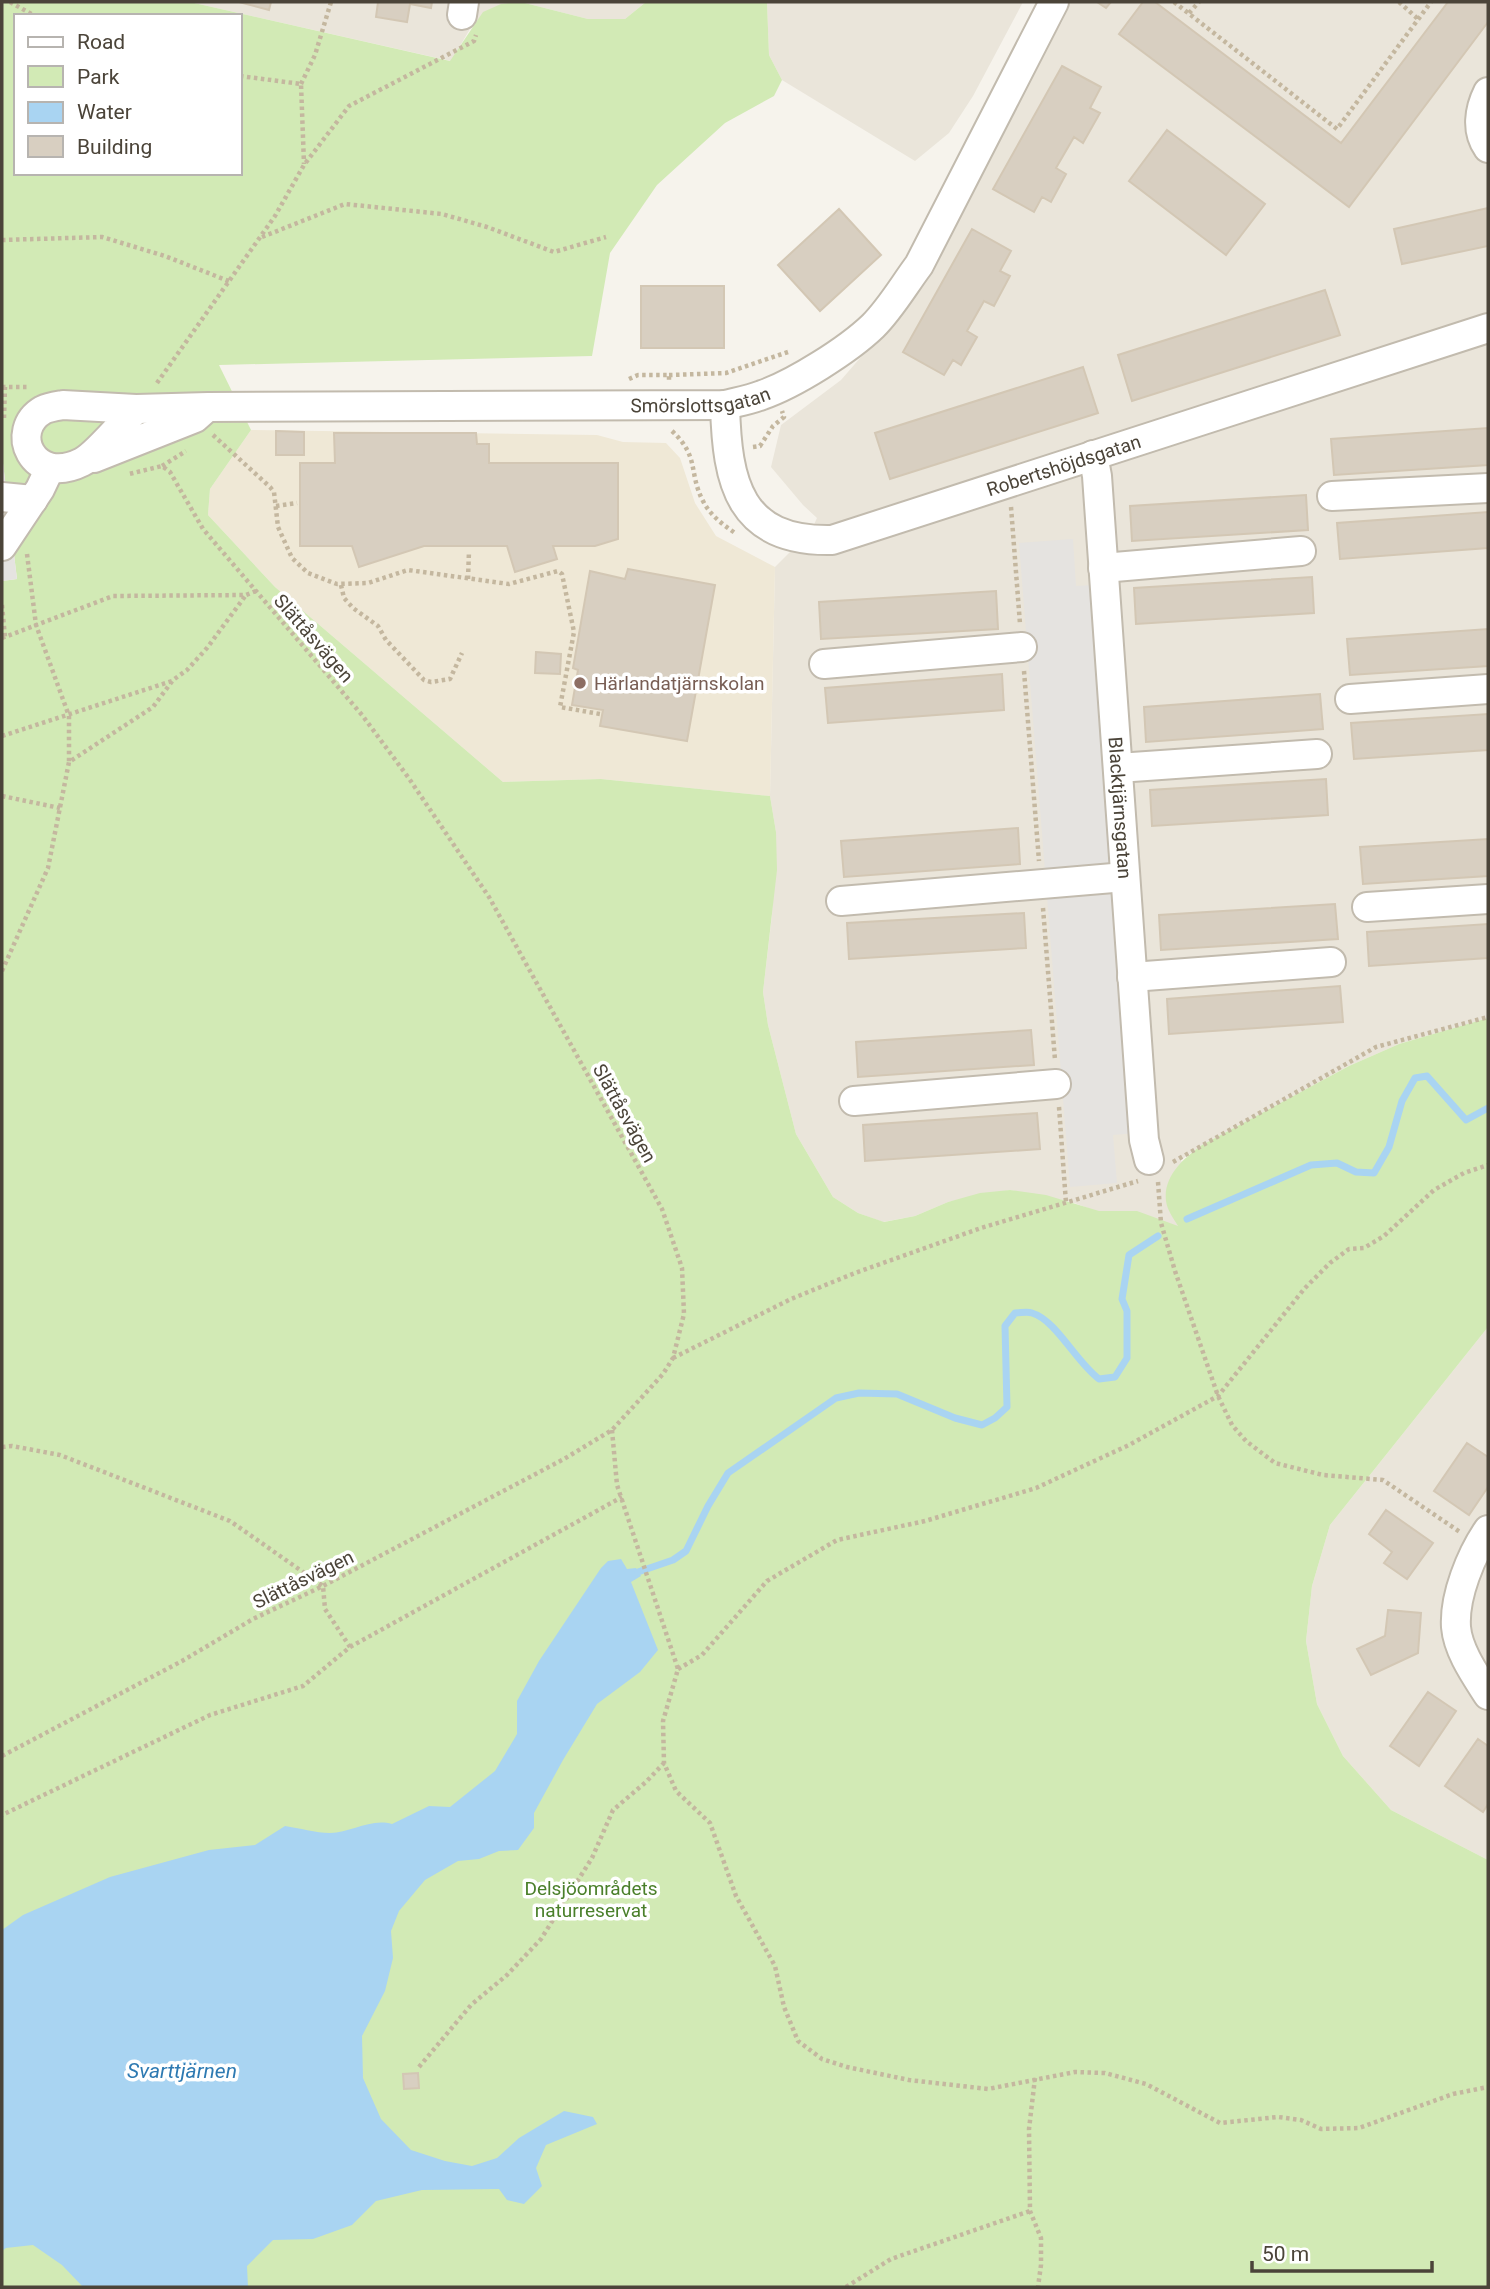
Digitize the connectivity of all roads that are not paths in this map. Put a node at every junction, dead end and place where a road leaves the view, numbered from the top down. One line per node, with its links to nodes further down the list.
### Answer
1 (1054, 2): 5 (street, Smörslottsgatan)
2 (1488, 92): 3 (street)
3 (1488, 148)
4 (1488, 328): 8 (street, Robertshöjdsgatan)
5 (725, 405): 7 (street, Smörslottsgatan); 8 (street, Robertshöjdsgatan)
6 (136, 409): 7 (street, Smörslottsgatan); 9 (street); 10 (street, Smörslottsgatan)
7 (201, 412): 9 (street)
8 (1093, 455): 17 (street, Blacktjärnsgatan)
9 (85, 461): 10 (street)
10 (50, 468): 14 (street)
11 (1488, 488): 12 (street)
12 (1332, 496)
13 (2, 497): 14 (street)
14 (33, 500): 15 (street)
15 (14, 547)
16 (1301, 551): 17 (street)
17 (1103, 568): 23 (street, Blacktjärnsgatan)
18 (1022, 647): 19 (street)
19 (824, 664)
20 (1488, 689): 21 (street)
21 (1350, 699)
22 (1317, 754): 23 (street)
23 (1118, 768): 24 (street, Blacktjärnsgatan)
24 (1125, 877): 26 (street); 29 (street, Blacktjärnsgatan)
25 (1488, 899): 27 (street)
26 (841, 901)
27 (1367, 907)
28 (1331, 962): 29 (street)
29 (1132, 977): 32 (street, Blacktjärnsgatan)
30 (1056, 1084): 31 (street)
31 (854, 1101)
32 (1155, 1168)
33 (1483, 1537): 34 (street)
34 (1488, 1695)

